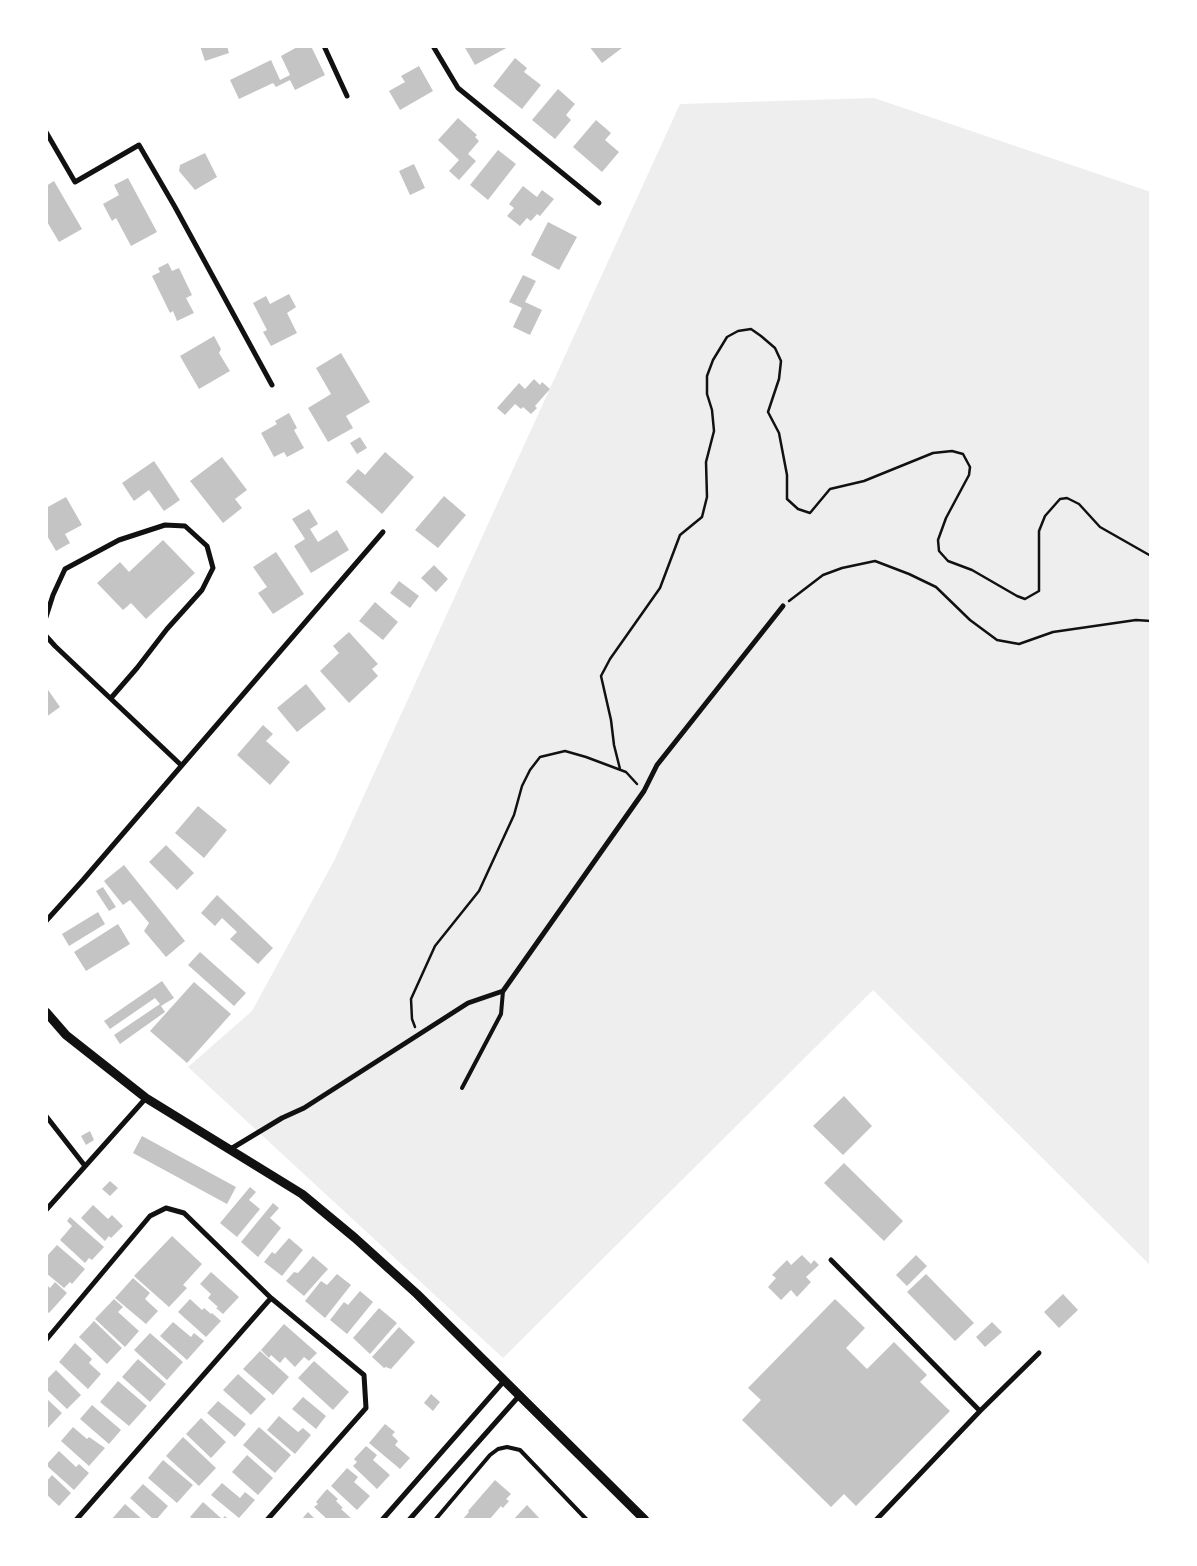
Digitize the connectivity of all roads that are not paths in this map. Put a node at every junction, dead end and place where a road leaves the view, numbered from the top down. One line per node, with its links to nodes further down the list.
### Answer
1 (324, 46): 3 (street)
2 (433, 46): 5 (street)
3 (347, 96)
4 (46, 132): 6 (street)
5 (599, 203)
6 (272, 385)
7 (383, 532): 12 (street)
8 (783, 606): 14 (street)
9 (46, 617): 11 (street)
10 (46, 636): 11 (street)
11 (111, 698): 12 (street)
12 (181, 765): 13 (street)
13 (46, 921)
14 (503, 991): 16 (lane); 19 (street)
15 (46, 1012): 17 (street)
16 (462, 1088)
17 (146, 1098): 19 (street); 20 (street)
18 (46, 1116): 20 (street)
19 (229, 1150): 26 (street)
20 (85, 1166): 21 (street)
21 (46, 1210)
22 (831, 1260): 28 (street)
23 (271, 1298): 24 (street); 29 (street); 30 (street)
24 (46, 1340)
25 (1039, 1353): 28 (street)
26 (504, 1381): 27 (street); 31 (street)
27 (519, 1396): 32 (street); 35 (street)
28 (980, 1411): 36 (street)
29 (76, 1520)
30 (267, 1520)
31 (382, 1520)
32 (409, 1520)
33 (435, 1520): 34 (lane)
34 (587, 1520)
35 (645, 1520)
36 (876, 1520)

